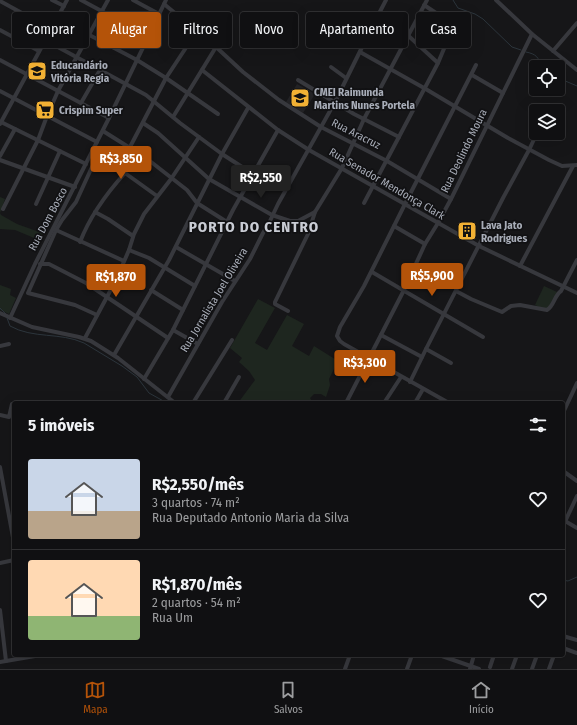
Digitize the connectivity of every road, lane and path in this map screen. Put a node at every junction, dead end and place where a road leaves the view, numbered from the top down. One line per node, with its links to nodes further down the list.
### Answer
1 (52, 0): 12 (street)
2 (67, 0): 12 (street)
3 (81, 0): 13 (street)
4 (108, 0): 13 (street)
5 (133, 0): 16 (street)
6 (386, 0): 19 (street, Rua Jornalista Joel Oliveira)
7 (427, 0): 11 (street)
8 (496, 0): 22 (street)
9 (0, 1): 14 (street)
10 (165, 2): 17 (street, Rua Dom Bosco); 18 (street, Rua Aracruz)
11 (424, 5): 24 (street); 39 (street)
12 (64, 6): 15 (street)
13 (102, 11): 23 (street)
14 (20, 12)
15 (60, 12)
16 (155, 12)
17 (160, 12)
18 (176, 12)
19 (380, 12)
20 (577, 23): 34 (street)
21 (0, 30): 33 (street)
22 (532, 34): 34 (street); 56 (street, Rua Deolindo Moura)
23 (89, 35): 38 (street)
24 (409, 36): 39 (street); 42 (street)
25 (41, 48): 33 (street)
26 (60, 48): 36 (street)
27 (81, 48): 36 (street)
28 (142, 48): 38 (street, Rua Dom Bosco)
29 (186, 48): 48 (street)
30 (215, 48): 44 (street)
31 (217, 48): 71 (street, Rua Aracruz)
32 (362, 48): 35 (street, Rua Jornalista Joel Oliveira)
33 (39, 51): 46 (street)
34 (553, 51): 45 (street)
35 (360, 52): 42 (street); 49 (street, Rua Jornalista Joel Oliveira)
36 (76, 57): 43 (street); 54 (street)
37 (0, 60): 46 (street)
38 (137, 60): 48 (street); 51 (street, Rua Dom Bosco)
39 (438, 63): 52 (street)
40 (476, 65): 47 (street)
41 (331, 67): 49 (street)
42 (391, 69): 52 (street); 67 (street)
43 (100, 70): 51 (street); 60 (street)
44 (202, 70): 55 (street); 62 (street, Rua Senador Mendonça Clark)
45 (577, 70)
46 (27, 74): 54 (street); 57 (street)
47 (472, 75): 56 (street); 61 (street)
48 (166, 78): 55 (street); 58 (street)
49 (346, 78): 59 (street, Rua Jornalista Joel Oliveira)
50 (298, 80): 59 (street)
51 (126, 84): 58 (street); 66 (street, Rua Dom Bosco)
52 (424, 88): 61 (street); 76 (street)
53 (0, 91): 57 (street)
54 (58, 91): 60 (street); 64 (street)
55 (188, 93): 63 (street); 65 (street)
56 (503, 93): 70 (street, Rua Deolindo Moura)
57 (14, 98): 64 (street); 68 (street)
58 (154, 101): 65 (street); 69 (street)
59 (335, 102): 67 (street); 71 (street, Rua Jornalista Joel Oliveira)
60 (81, 103): 66 (street)
61 (456, 107): 70 (street); 101 (street)
62 (248, 108): 73 (street, Rua Senador Mendonça Clark); 86 (street)
63 (218, 114)
64 (47, 116): 77 (street); 79 (street)
65 (173, 117): 75 (street)
66 (109, 118): 74 (street, Rua Dom Bosco)
67 (364, 119): 76 (street); 80 (street)
68 (1, 121): 72 (street)
69 (143, 123): 81 (street); 89 (street)
70 (487, 125): 83 (street); 107 (street, Rua Deolindo Moura)
71 (321, 126): 80 (street, Rua Aracruz); 82 (street, Rua Jornalista Joel Oliveira)
72 (15, 129): 77 (street); 87 (street)
73 (278, 130): 82 (street, Rua Senador Mendonça Clark); 97 (street)
74 (103, 131): 79 (street, Rua Dom Bosco); 81 (street)
75 (199, 137): 86 (street); 89 (street)
76 (399, 137): 91 (street)
77 (38, 140): 84 (street); 94 (street)
78 (534, 140): 83 (street)
79 (97, 142): 85 (street, Rua Dom Bosco)
80 (354, 143): 91 (street, Rua Aracruz); 95 (street)
81 (130, 147): 99 (street)
82 (309, 150): 95 (street, Rua Senador Mendonça Clark); 116 (street, Rua Jornalista Joel Oliveira)
83 (529, 150): 93 (street); 124 (street)
84 (60, 151): 92 (street); 98 (street)
85 (92, 153): 88 (street); 92 (street, Rua Dom Bosco)
86 (222, 154): 97 (street); 100 (street)
87 (0, 156)
88 (97, 156): 96 (street); 108 (street)
89 (185, 158): 99 (street); 100 (street)
90 (0, 160): 94 (street)
91 (387, 161): 101 (street, Rua Aracruz); 102 (street)
92 (86, 164): 103 (street, Rua Dom Bosco)
93 (575, 166): 132 (street)
94 (23, 168): 98 (street); 113 (street)
95 (342, 168): 102 (street, Rua Senador Mendonça Clark); 115 (street)
96 (125, 173): 104 (street); 114 (street)
97 (253, 174): 105 (street)
98 (47, 177): 103 (street); 111 (street)
99 (171, 179): 104 (street); 109 (street)
100 (210, 179): 105 (street); 109 (street)
101 (418, 179): 107 (street, Rua Aracruz); 112 (street)
102 (373, 186): 110 (street); 112 (street, Rua Senador Mendonça Clark)
103 (75, 187): 106 (street, Rua Dom Bosco)
104 (157, 196): 121 (street)
105 (241, 197): 116 (street); 117 (street)
106 (69, 198): 108 (street); 130 (street, Rua Dom Bosco)
107 (451, 199): 118 (street, Rua Deolindo Moura)
108 (76, 202): 120 (street)
109 (197, 203): 117 (street); 125 (street)
110 (364, 203)
111 (36, 204)
112 (405, 204): 118 (street, Rua Senador Mendonça Clark); 119 (street)
113 (3, 209)
114 (95, 212): 121 (street); 122 (street)
115 (316, 212): 116 (street); 144 (street)
116 (272, 215): 135 (street, Rua Jornalista Joel Oliveira)
117 (227, 222): 129 (street)
118 (438, 223): 123 (street, Rua Deolindo Moura); 124 (street, Rua Senador Mendonça Clark)
119 (394, 226): 123 (street); 134 (street)
120 (56, 230): 122 (street); 131 (street)
121 (133, 236): 126 (street)
122 (80, 242): 128 (street)
123 (425, 244): 139 (street, Rua Deolindo Moura)
124 (479, 246): 132 (street, Rua Senador Mendonça Clark); 140 (street)
125 (176, 247): 129 (street); 133 (street)
126 (129, 250): 128 (street); 133 (street)
127 (577, 260): 137 (street)
128 (124, 261): 142 (street)
129 (206, 263): 135 (street); 136 (street)
130 (35, 264): 131 (street); 149 (street, Rua Dom Bosco)
131 (41, 264): 142 (street); 147 (street)
132 (520, 266): 137 (street, Rua Senador Mendonça Clark)
133 (164, 268): 136 (street); 138 (street)
134 (372, 272): 139 (street); 161 (street)
135 (235, 281): 157 (street, Rua Jornalista Joel Oliveira)
136 (195, 286): 143 (street)
137 (562, 289): 140 (street); 141 (street, Rua Senador Mendonça Clark)
138 (151, 290): 143 (street); 148 (street)
139 (404, 290): 146 (street); 151 (street, Rua Deolindo Moura)
140 (456, 291): 146 (street)
141 (577, 293)
142 (107, 298): 147 (street); 148 (street)
143 (183, 310): 150 (street)
144 (288, 311)
145 (0, 313): 149 (street)
146 (444, 314): 152 (street); 159 (street)
147 (97, 315): 153 (street)
148 (136, 317): 154 (street); 160 (street)
149 (10, 318): 153 (street)
150 (172, 330): 154 (street); 157 (street)
151 (381, 335): 161 (street, Rua Deolindo Moura); 162 (street)
152 (483, 337)
153 (85, 338): 160 (street)
154 (168, 338): 165 (street)
155 (232, 340): 172 (street)
156 (9, 344): 158 (street)
157 (198, 344): 170 (street, Rua Jornalista Joel Oliveira)
158 (0, 346)
159 (426, 349): 162 (street); 163 (street)
160 (114, 355): 165 (street)
161 (369, 358): 166 (street); 174 (street, Rua Deolindo Moura)
162 (422, 358): 167 (street)
163 (452, 363)
164 (239, 377): 173 (street)
165 (144, 378): 170 (street)
166 (402, 378): 167 (street); 175 (street)
167 (410, 382): 169 (street)
168 (577, 382): 179 (street)
169 (423, 389): 176 (street); 177 (street)
170 (168, 397): 171 (street)
171 (173, 401)
172 (194, 401)
173 (225, 401)
174 (347, 401)
175 (385, 401)
176 (416, 401)
177 (444, 401)
178 (12, 404): 180 (street)
179 (565, 409)
180 (0, 415)
181 (0, 467): 187 (street)
182 (565, 472): 183 (street)
183 (577, 480)
184 (577, 496): 185 (street)
185 (566, 521): 186 (street)
186 (577, 528)
187 (12, 532)
188 (12, 560): 189 (street)
189 (0, 563)
190 (0, 610): 204 (street)
191 (565, 637): 192 (street)
192 (577, 640)
193 (565, 649): 194 (street)
194 (577, 653)
195 (29, 657): 204 (street)
196 (349, 657): 208 (street)
197 (411, 657): 209 (street)
198 (444, 657): 207 (street)
199 (473, 657): 207 (street)
200 (493, 657): 206 (street)
201 (516, 657): 211 (street)
202 (536, 657): 212 (street)
203 (553, 657): 213 (street)
204 (6, 661): 205 (street)
205 (0, 662)
206 (490, 667)
207 (470, 668): 210 (street)
208 (345, 669)
209 (407, 669)
210 (479, 669)
211 (512, 669)
212 (532, 669)
213 (549, 669)

